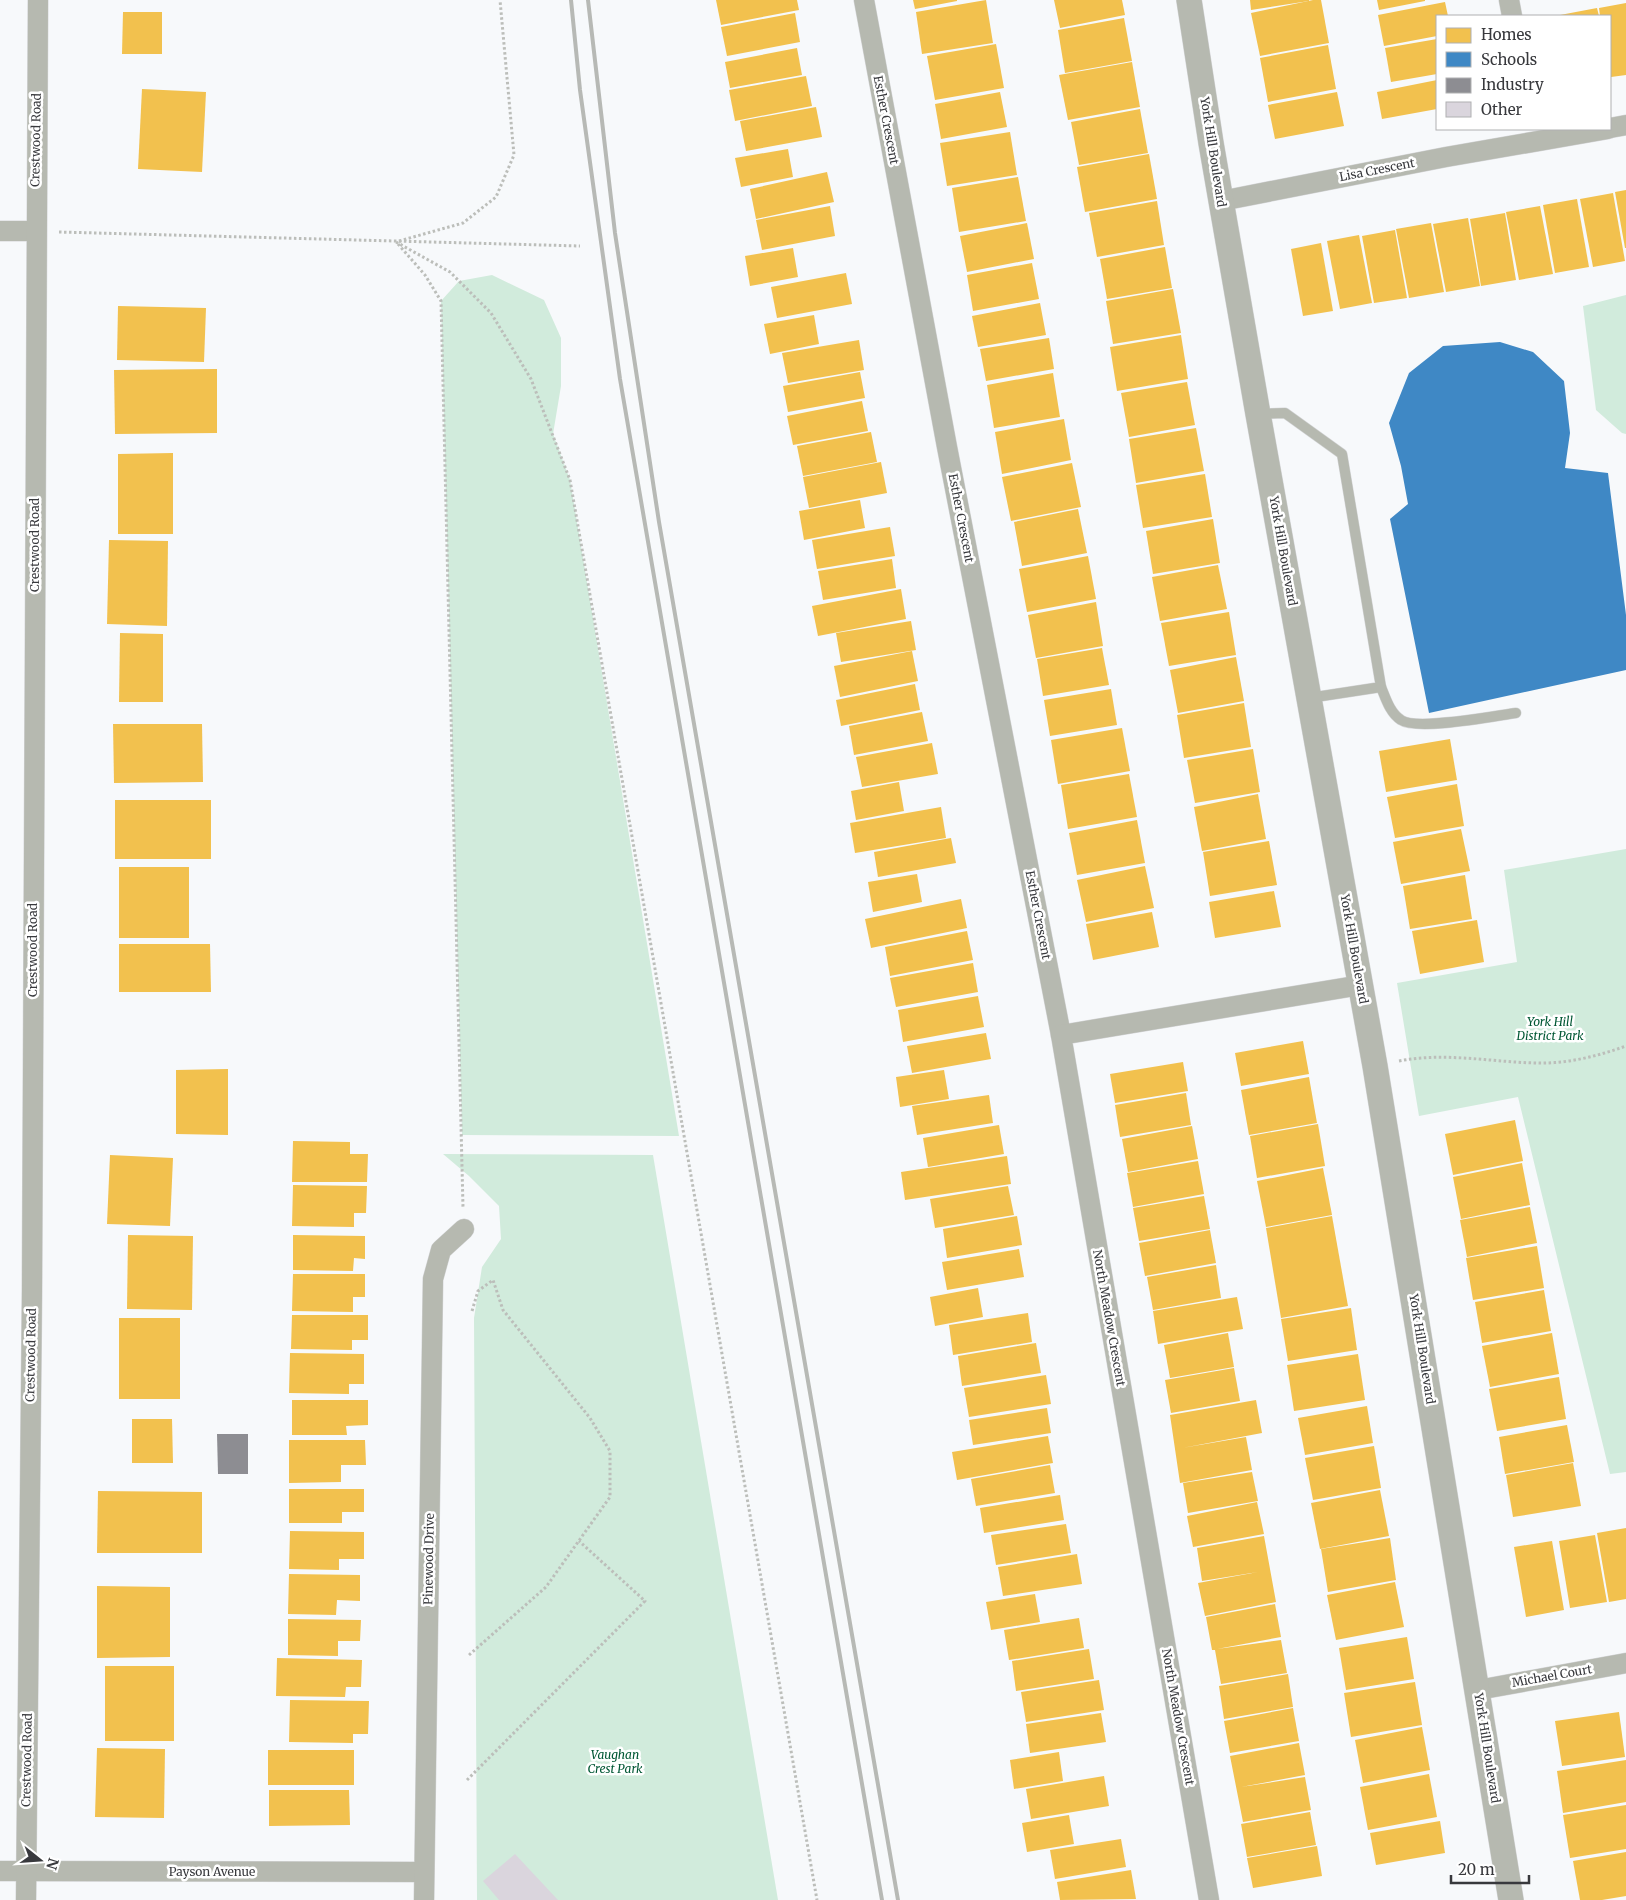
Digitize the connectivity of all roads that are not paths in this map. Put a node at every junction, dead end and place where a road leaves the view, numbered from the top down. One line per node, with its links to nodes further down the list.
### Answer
1 (38, 0): 12 (street, Crestwood Road)
2 (864, 0): 18 (street, Esther Crescent)
3 (1189, 0): 10 (street, York Hill Boulevard)
4 (1509, 0): 5 (street)
5 (1512, 15)
6 (1626, 125): 7 (street, Lisa Crescent)
7 (1611, 129)
8 (1598, 130): 9 (street, Lisa Crescent)
9 (1532, 136): 10 (street, Lisa Crescent)
10 (1221, 201): 13 (street, York Hill Boulevard)
11 (0, 231): 12 (street)
12 (36, 232): 23 (street, Crestwood Road)
13 (1258, 414): 14 (lane); 15 (street, York Hill Boulevard)
14 (1381, 687): 15 (lane); 16 (lane)
15 (1309, 698): 17 (street, York Hill Boulevard)
16 (1516, 713)
17 (1360, 985): 18 (street); 21 (street, York Hill Boulevard)
18 (1061, 1035): 27 (street, North Meadow Crescent)
19 (464, 1229): 24 (street, Pinewood Drive)
20 (1626, 1663): 21 (street, Michael Court)
21 (1478, 1690): 28 (street, York Hill Boulevard)
22 (0, 1871): 23 (street, Payson Avenue)
23 (26, 1871): 24 (street, Payson Avenue); 25 (street, Crestwood Road)
24 (423, 1872): 26 (street, Pinewood Drive)
25 (26, 1900)
26 (424, 1900)
27 (1209, 1900)
28 (1511, 1900)

